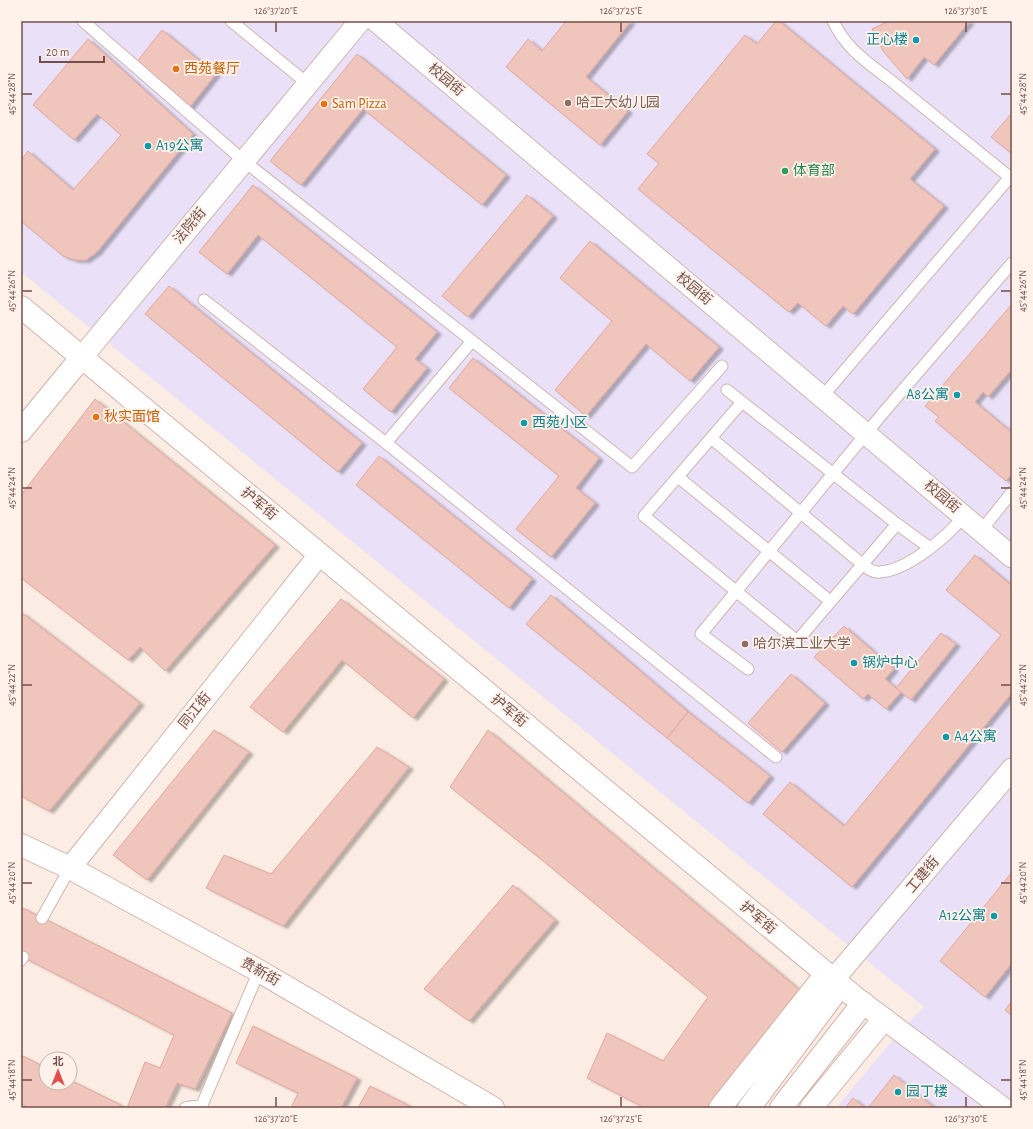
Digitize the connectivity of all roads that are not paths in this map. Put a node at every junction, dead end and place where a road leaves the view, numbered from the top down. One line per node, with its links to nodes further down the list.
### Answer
1 (83, 21): 7 (lane)
2 (231, 21): 6 (lane)
3 (376, 21): 16 (street, 校园街)
4 (834, 21): 8 (lane)
5 (353, 23): 6 (street, 法院街)
6 (308, 84): 7 (street, 法院街)
7 (244, 161): 12 (lane); 13 (street, 法院街)
8 (1011, 178): 16 (lane)
9 (1012, 263): 19 (lane)
10 (204, 300): 21 (lane)
11 (21, 307): 13 (street, 护军街)
12 (472, 341): 14 (lane); 21 (lane)
13 (82, 357): 18 (street, 法院街); 31 (street, 护军街)
14 (722, 366)
15 (727, 390): 17 (lane)
16 (822, 397): 19 (street, 校园街)
17 (742, 402): 20 (lane); 22 (lane)
18 (21, 431)
19 (866, 434): 22 (lane); 26 (street, 校园街)
20 (711, 438): 23 (lane); 25 (lane)
21 (386, 443): 37 (lane)
22 (834, 474): 25 (lane); 27 (lane)
23 (678, 477): 30 (lane); 34 (lane)
24 (1012, 492): 28 (lane)
25 (801, 513): 30 (lane); 33 (lane)
26 (964, 516): 28 (street, 校园街); 29 (lane)
27 (897, 524): 29 (lane); 33 (lane)
28 (981, 531): 32 (street, 校园街)
29 (930, 548): 33 (lane)
30 (770, 551): 34 (lane); 35 (lane)
31 (320, 554): 40 (street, 同江街); 43 (street, 护军街)
32 (1012, 557)
33 (862, 564): 35 (lane)
34 (737, 591): 35 (lane); 36 (lane)
35 (830, 602)
36 (748, 669)
37 (776, 757)
38 (1012, 769): 43 (street, 工建街)
39 (21, 845): 40 (street, 贵新街)
40 (70, 868): 41 (lane); 42 (street, 贵新街)
41 (42, 918)
42 (259, 971): 45 (lane); 46 (street, 贵新街)
43 (843, 987): 44 (street, 护军街); 47 (street, 工建街); 48 (street, 工建街); 49 (street, 工建街)
44 (884, 1019): 50 (street); 51 (street, 护军街)
45 (186, 1108)
46 (493, 1108)
47 (720, 1108)
48 (749, 1108)
49 (781, 1108)
50 (810, 1108)
51 (1003, 1108)

